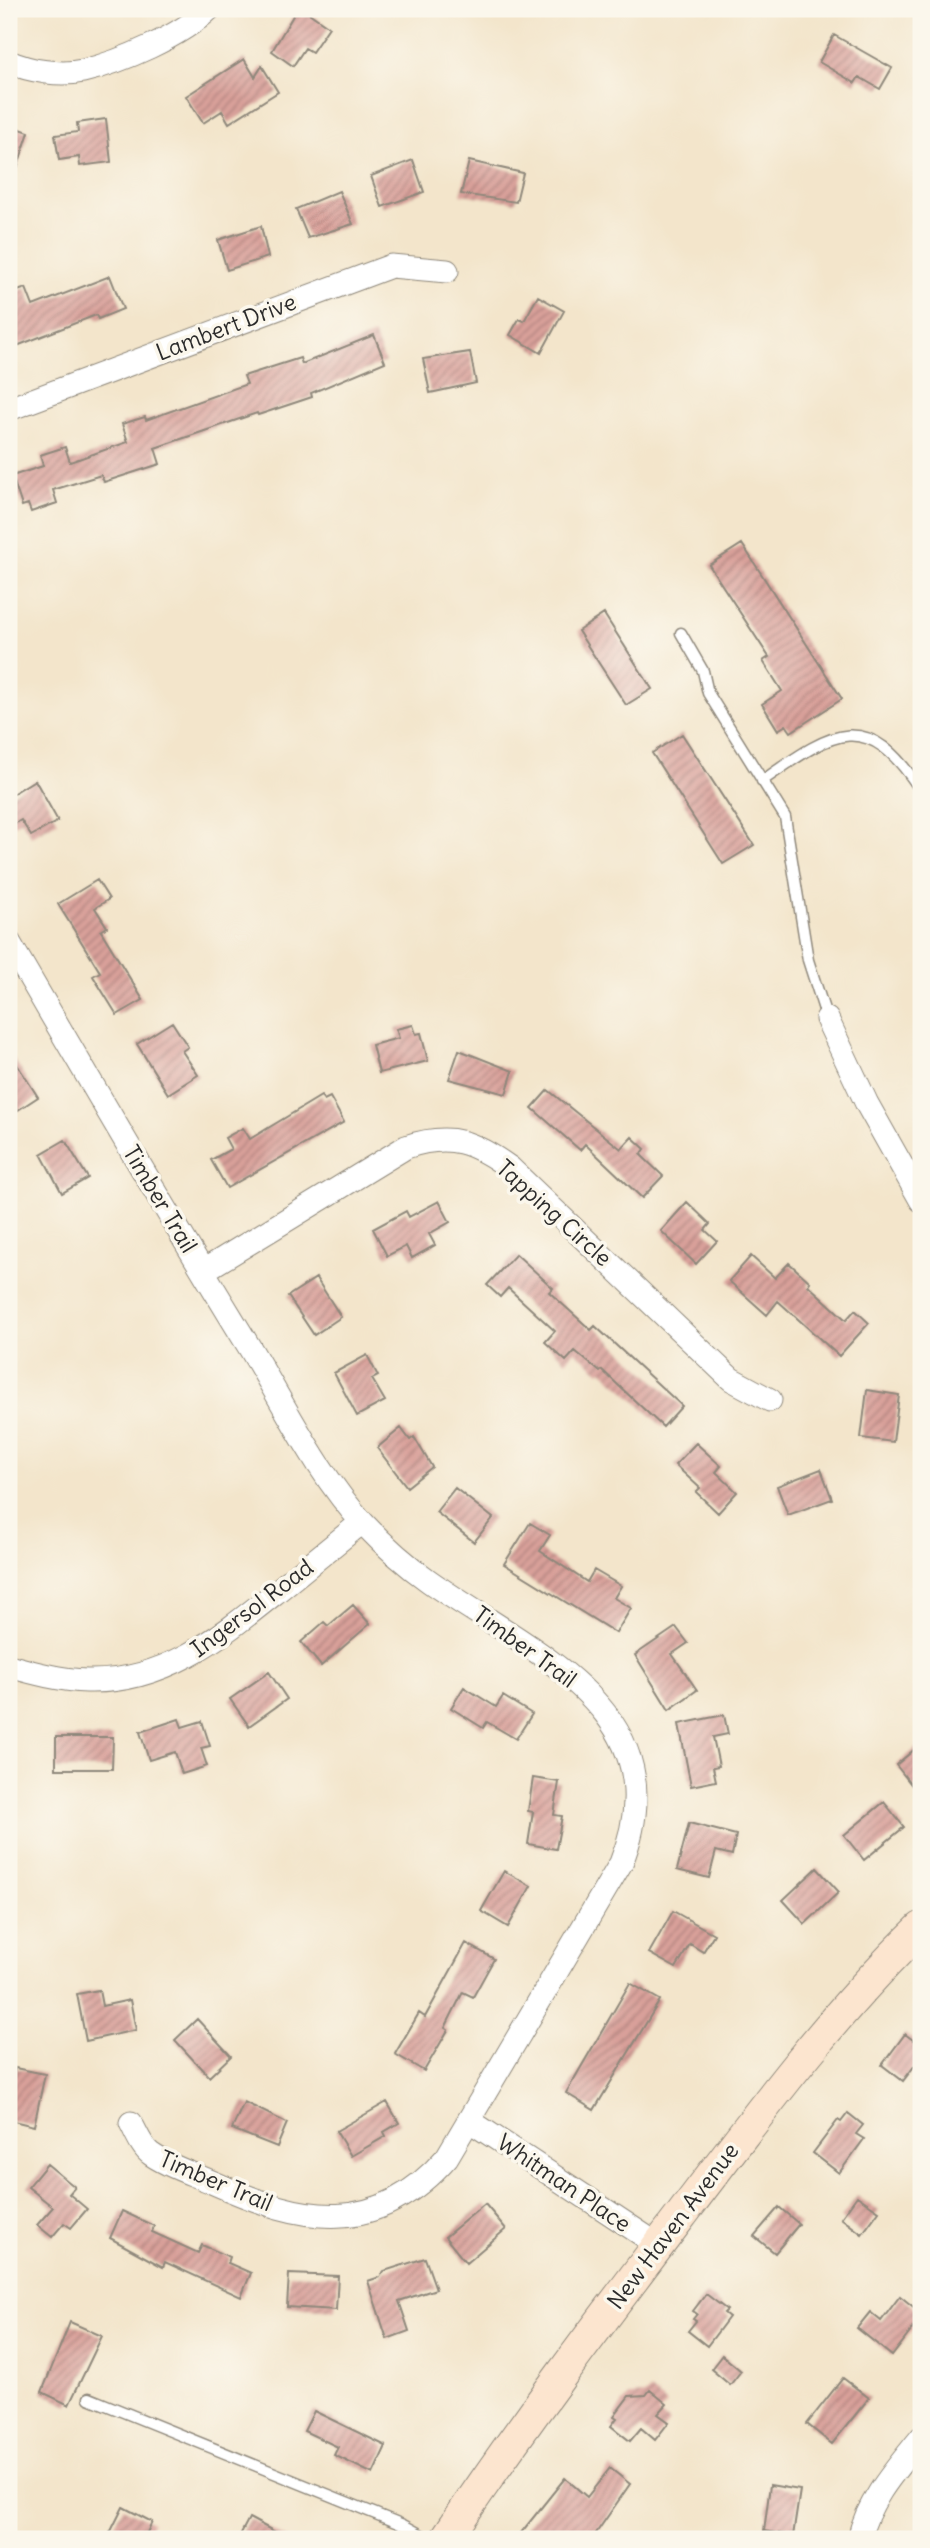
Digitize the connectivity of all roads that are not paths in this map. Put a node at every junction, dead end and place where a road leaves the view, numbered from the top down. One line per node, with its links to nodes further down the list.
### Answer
1 (209, 9): 2 (street)
2 (9, 62)
3 (447, 271): 4 (street, Lambert Drive)
4 (9, 409)
5 (681, 633): 6 (lane)
6 (762, 780): 7 (lane); 9 (lane)
7 (921, 791)
8 (9, 942): 11 (street, Timber Trail)
9 (827, 1019): 10 (street)
10 (921, 1200)
11 (203, 1271): 12 (street, Tapping Circle); 13 (street, Timber Trail)
12 (770, 1401)
13 (362, 1522): 14 (street, Ingersol Road); 16 (street, Timber Trail)
14 (9, 1666)
15 (921, 1928): 18 (main road, New Haven Avenue)
16 (470, 2121): 17 (street, Timber Trail); 18 (street, Whitman Place)
17 (131, 2123)
18 (658, 2245): 22 (main road, New Haven Avenue)
19 (89, 2398): 21 (lane)
20 (921, 2438): 23 (street)
21 (429, 2539)
22 (446, 2539)
23 (859, 2539)

